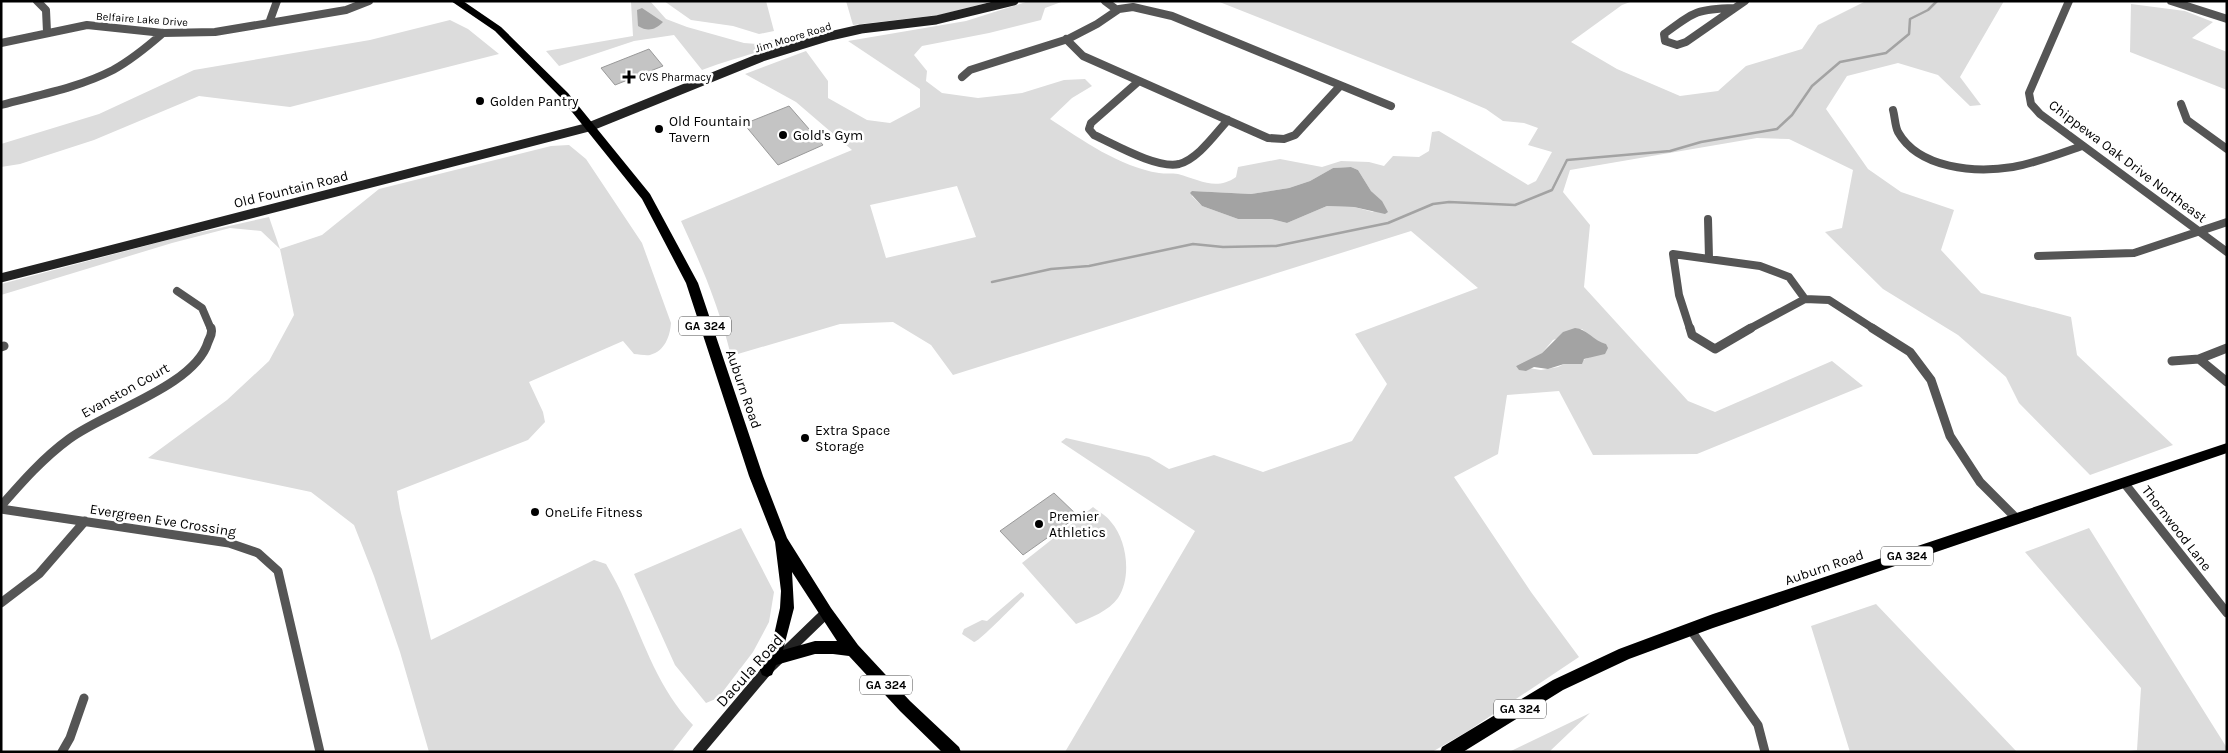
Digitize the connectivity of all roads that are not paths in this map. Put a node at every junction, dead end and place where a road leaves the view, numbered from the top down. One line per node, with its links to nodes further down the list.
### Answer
1 (37, 1): 14 (street)
2 (277, 1): 13 (street)
3 (369, 1): 13 (street, Belfaire Lake Drive)
4 (456, 1): 26 (main road, Auburn Road / GA 324)
5 (1014, 1): 26 (street, Jim Moore Road)
6 (1106, 1): 11 (street)
7 (1745, 1): 10 (street)
8 (2069, 1): 27 (street, Chippewa Oak Drive Northeast)
9 (2171, 1): 12 (street)
10 (1734, 8): 10 (street)
11 (1117, 10): 16 (street); 20 (street)
12 (2227, 19)
13 (269, 23): 15 (street, Belfaire Lake Drive)
14 (47, 32): 15 (street, Belfaire Lake Drive); 17 (street, Belfaire Lake Drive)
15 (163, 33): 22 (street)
16 (1066, 39): 18 (street); 19 (street)
17 (1, 43)
18 (962, 77)
19 (1140, 81): 25 (street); 25 (street)
20 (1340, 86): 23 (street); 25 (street)
21 (2181, 104): 28 (street)
22 (1, 105)
23 (1390, 106)
24 (1893, 110): 27 (street)
25 (1228, 120)
26 (589, 127): 35 (street, Old Fountain Road); 47 (main road, Auburn Road / GA 324)
27 (2082, 146): 31 (street, Chippewa Oak Drive Northeast)
28 (2227, 149)
29 (1708, 219): 34 (street)
30 (2227, 222): 31 (street)
31 (2200, 232): 32 (street, Chippewa Oak Drive Northeast); 33 (street)
32 (2227, 252)
33 (2038, 256)
34 (1709, 258): 37 (street); 37 (street)
35 (1, 278)
36 (178, 290): 44 (street, Evanston Court)
37 (1805, 299): 45 (street)
38 (2227, 348): 39 (street)
39 (2199, 359): 40 (street); 41 (street)
40 (2172, 360)
41 (2227, 382)
42 (2227, 448): 43 (main road, Auburn Road / GA 324)
43 (2125, 484): 45 (main road, Auburn Road / GA 324); 50 (street, Thornwood Lane)
44 (1, 507): 46 (street, Evergreen Eve Crossing)
45 (2017, 518): 51 (main road, Auburn Road / GA 324)
46 (85, 521): 48 (street); 57 (street, Evergreen Eve Crossing)
47 (781, 541): 49 (main road, Auburn Road / GA 324); 54 (main road)
48 (1, 603)
49 (826, 613): 52 (main road, Auburn Road / GA 324); 53 (street, Dacula Road)
50 (2227, 613)
51 (1690, 630): 60 (main road, Auburn Road / GA 324); 61 (street)
52 (853, 650): 53 (main road); 59 (main road, Auburn Road / GA 324)
53 (778, 659): 54 (street, Dacula Road)
54 (767, 670): 58 (street, Dacula Road)
55 (84, 698): 56 (street)
56 (62, 752)
57 (320, 752)
58 (698, 752)
59 (952, 752)
60 (1448, 752)
61 (1766, 752)

